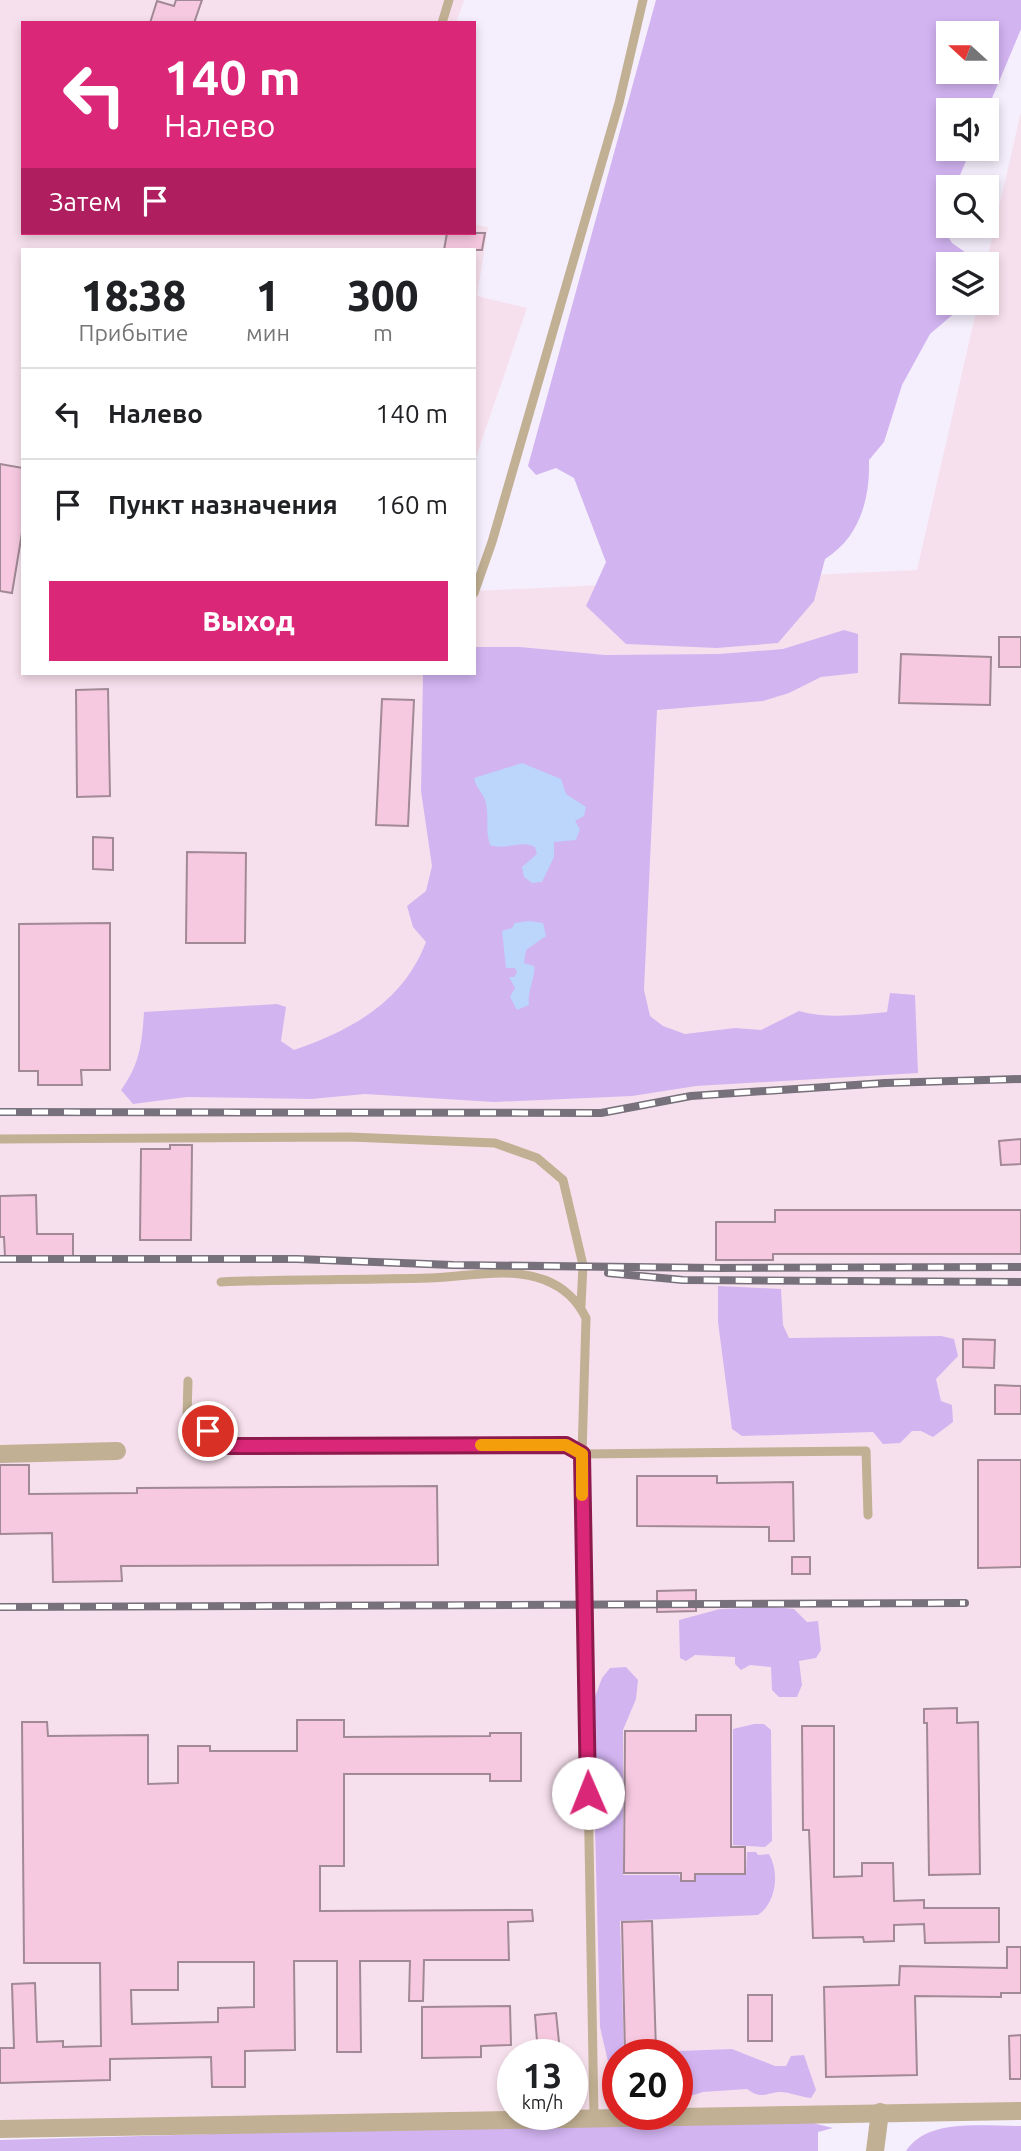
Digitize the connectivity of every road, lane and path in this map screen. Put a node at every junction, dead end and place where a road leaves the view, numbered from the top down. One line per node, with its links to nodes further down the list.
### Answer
1 (449, 0): 3 (lane)
2 (643, 0): 4 (lane)
3 (443, 21)
4 (476, 587)
5 (0, 1139): 7 (lane)
6 (221, 1282): 7 (lane)
7 (581, 1309): 11 (lane)
8 (188, 1381): 11 (lane)
9 (117, 1451): 10 (street)
10 (0, 1454)
11 (582, 1454): 12 (lane); 15 (lane)
12 (868, 1515)
13 (1021, 2111): 14 (street)
14 (880, 2112): 15 (street); 17 (street)
15 (594, 2117): 16 (street)
16 (0, 2129)
17 (875, 2151)

